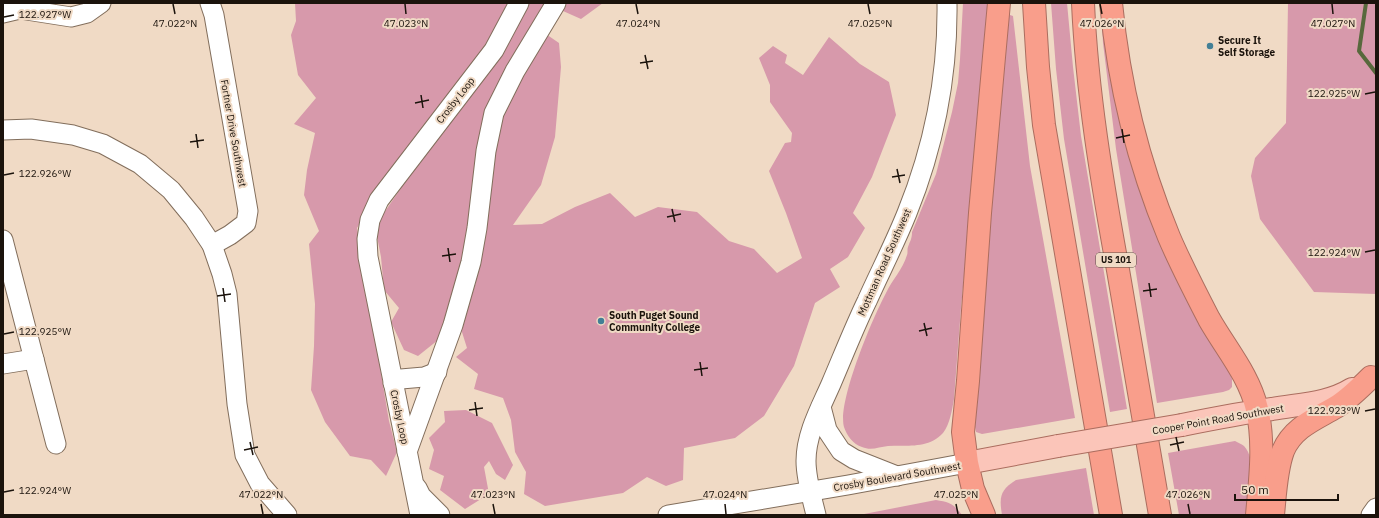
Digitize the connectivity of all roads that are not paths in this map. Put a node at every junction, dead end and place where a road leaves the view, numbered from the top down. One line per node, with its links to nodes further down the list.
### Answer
1 (101, 3): 10 (street)
2 (210, 3): 13 (street, Fortner Drive Southwest)
3 (519, 3): 18 (street, Crosby Loop)
4 (556, 3): 17 (street, Crosby Loop)
5 (947, 3): 19 (street, Mottman Road Southwest)
6 (999, 3): 24 (highway)
7 (1034, 3): 35 (highway)
8 (1083, 3): 36 (highway, US 101)
9 (1111, 3): 20 (highway)
10 (3, 13)
11 (3, 130): 13 (street)
12 (3, 240): 14 (street)
13 (212, 245): 29 (street)
14 (34, 359): 15 (street); 22 (street)
15 (3, 364)
16 (1374, 376): 20 (main road, Cooper Point Road Southwest); 38 (highway)
17 (434, 379): 18 (street); 23 (street, Crosby Loop)
18 (393, 385): 23 (street, Crosby Loop)
19 (821, 407): 25 (street); 27 (street, Mottman Road Southwest)
20 (1257, 411): 21 (main road, Cooper Point Road Southwest, bridge); 37 (highway)
21 (1126, 434): 24 (main road, Crosby Boulevard Southwest, bridge)
22 (56, 444)
23 (407, 452): 26 (street)
24 (967, 463): 25 (street, Crosby Boulevard Southwest); 34 (highway)
25 (898, 476): 27 (street, Crosby Boulevard Southwest)
26 (412, 479): 30 (street); 31 (street)
27 (811, 491): 32 (street, Crosby Boulevard Southwest); 33 (street, Mottman Road Southwest)
28 (1376, 508): 39 (street)
29 (287, 515)
30 (420, 515)
31 (440, 515)
32 (668, 515)
33 (816, 515)
34 (984, 515)
35 (1111, 515)
36 (1160, 515)
37 (1257, 515)
38 (1273, 515)
39 (1371, 515)

